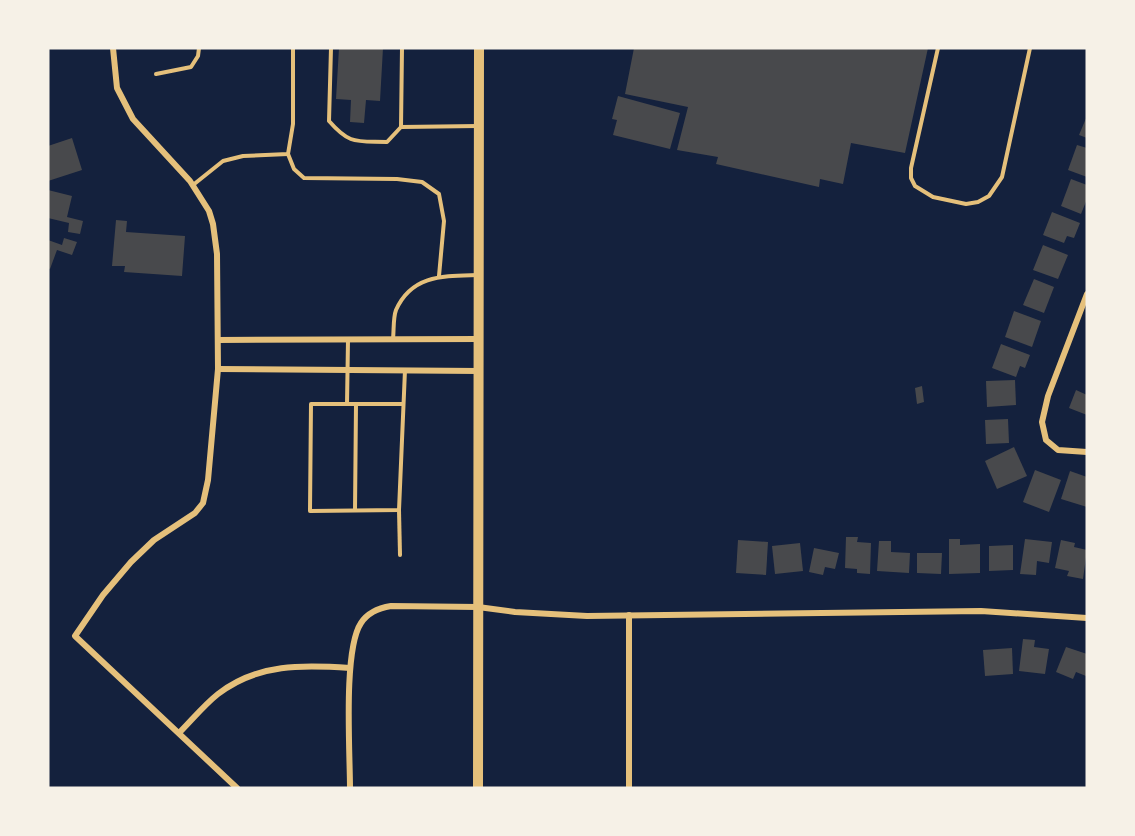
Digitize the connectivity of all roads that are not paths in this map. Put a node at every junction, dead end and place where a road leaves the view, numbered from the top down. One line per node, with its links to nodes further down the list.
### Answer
1 (113, 48): 13 (street)
2 (199, 48): 9 (lane)
3 (293, 48): 12 (lane)
4 (331, 48): 11 (lane)
5 (402, 48): 11 (lane)
6 (479, 48): 10 (main road)
7 (938, 48): 8 (lane)
8 (1030, 48)
9 (156, 74)
10 (479, 126): 11 (lane); 14 (main road)
11 (401, 127)
12 (288, 154): 13 (lane); 15 (lane)
13 (193, 185): 20 (street)
14 (479, 275): 15 (lane); 19 (main road)
15 (439, 276): 18 (lane)
16 (1087, 294): 28 (street)
17 (348, 339): 18 (street); 20 (street); 22 (lane)
18 (393, 339): 19 (street)
19 (479, 339): 24 (main road)
20 (218, 340): 21 (street)
21 (218, 369): 22 (street); 36 (street)
22 (347, 370): 23 (street); 25 (lane)
23 (405, 370): 24 (street); 27 (lane)
24 (479, 371): 32 (main road)
25 (347, 404): 26 (lane); 29 (lane)
26 (356, 404): 27 (lane); 29 (lane)
27 (403, 404): 30 (lane)
28 (1087, 452)
29 (355, 510): 30 (lane)
30 (399, 510): 31 (lane)
31 (400, 555)
32 (478, 607): 33 (street); 35 (street); 39 (main road)
33 (629, 615): 34 (street); 40 (street)
34 (1087, 618)
35 (350, 668): 36 (street); 38 (street)
36 (179, 733): 37 (street)
37 (237, 788)
38 (350, 788)
39 (478, 788)
40 (629, 788)

